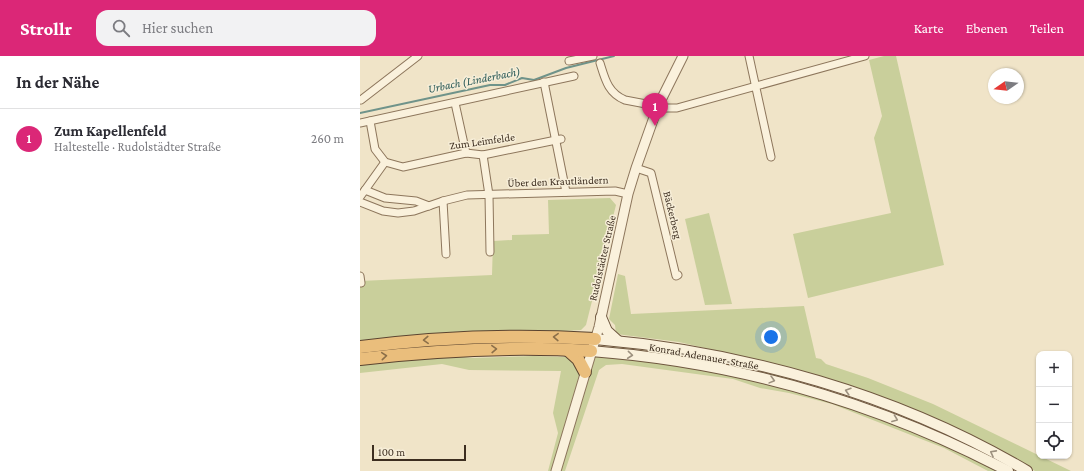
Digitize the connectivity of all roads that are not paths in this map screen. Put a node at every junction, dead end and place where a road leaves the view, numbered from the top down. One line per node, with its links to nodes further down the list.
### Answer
1 (418, 56): 10 (street)
2 (684, 56): 12 (street, Rudolstädter Straße)
3 (749, 56): 9 (street)
4 (865, 56): 9 (street)
5 (597, 58): 6 (street); 12 (street)
6 (569, 61)
7 (574, 76): 8 (street)
8 (544, 82): 11 (street); 15 (street)
9 (756, 86): 12 (street); 18 (street)
10 (361, 100)
11 (455, 103): 13 (street); 16 (street)
12 (658, 106): 20 (street, Rudolstädter Straße)
13 (370, 121): 14 (street); 19 (street)
14 (360, 123)
15 (558, 140): 17 (street, Zum Leimfelde); 22 (street)
16 (466, 153): 17 (street, Zum Leimfelde); 19 (street, Zum Leimfelde)
17 (483, 155): 24 (street)
18 (771, 157)
19 (385, 162): 21 (street)
20 (636, 168): 23 (street, Rudolstädter Straße); 31 (street, Bäckerberg)
21 (365, 190): 25 (street); 28 (street)
22 (566, 192): 23 (street, Über den Krautländern); 24 (street, Über den Krautländern)
23 (628, 194): 32 (street, Rudolstädter Straße)
24 (489, 195): 26 (street, Über den Krautländern); 29 (street)
25 (360, 197)
26 (443, 201): 28 (street, Über den Krautländern); 30 (street)
27 (360, 202): 28 (street, Über den Krautländern)
28 (429, 206)
29 (490, 252)
30 (446, 254)
31 (678, 275)
32 (601, 317): 33 (street, Rudolstädter Straße); 34 (main road)
33 (595, 339): 34 (main road, Konrad-Adenauer-Straße); 35 (highway, Konrad-Adenauer-Straße, one-way to 35); 37 (street, Rudolstädter Straße)
34 (618, 341): 42 (main road, Konrad-Adenauer-Straße, one-way to 34)
35 (360, 347)
36 (568, 350): 37 (highway, Konrad-Adenauer-Straße); 38 (highway, Konrad-Adenauer-Straße, one-way to 36); 39 (highway)
37 (591, 351): 39 (street, Rudolstädter Straße); 41 (main road, Konrad-Adenauer-Straße, one-way to 41)
38 (360, 359)
39 (585, 372): 40 (street, Rudolstädter Straße)
40 (556, 471)
41 (1008, 471)
42 (1027, 471)

